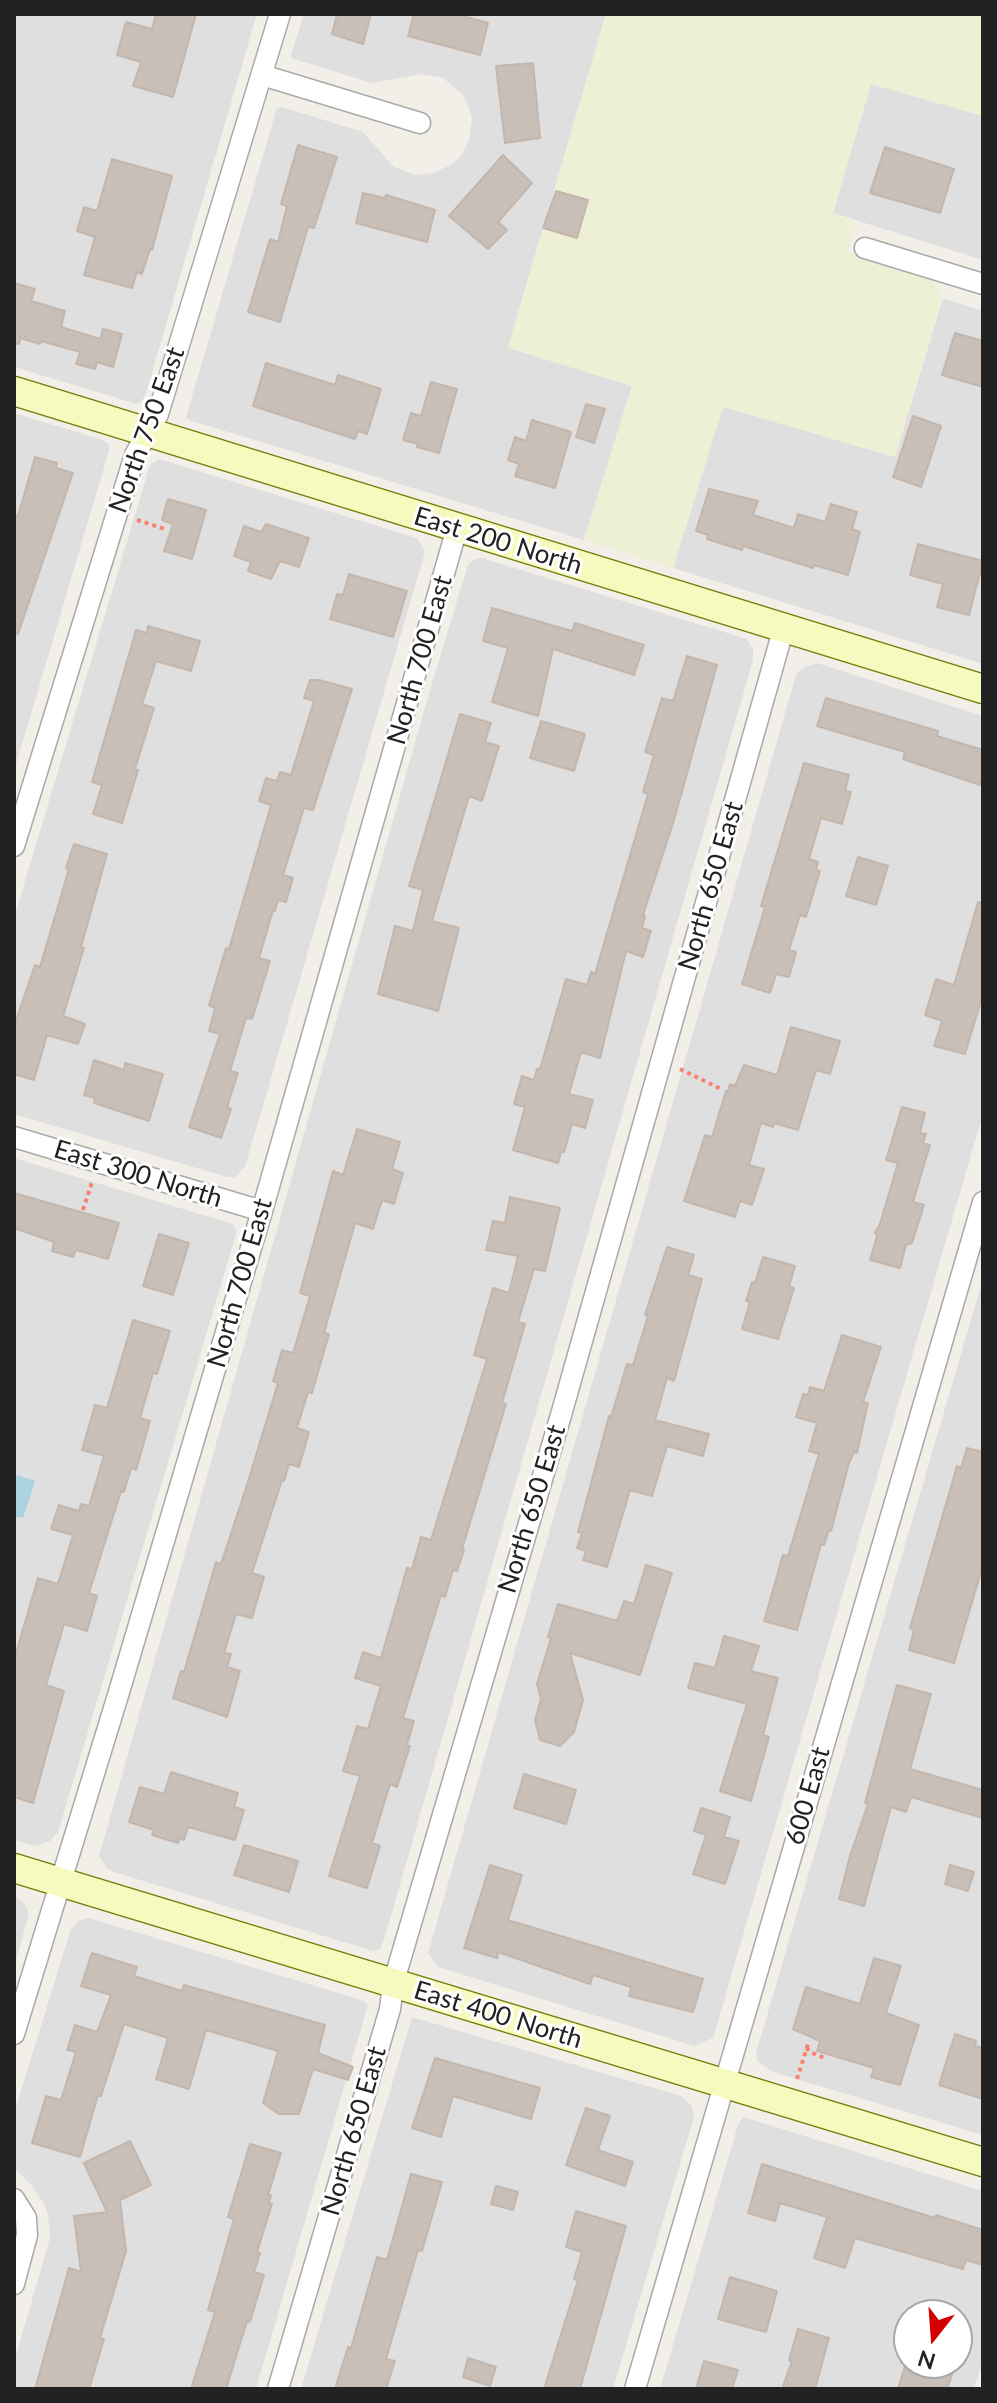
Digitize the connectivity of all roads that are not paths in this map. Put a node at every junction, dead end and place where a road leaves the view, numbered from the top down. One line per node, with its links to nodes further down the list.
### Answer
1 (280, 14): 2 (street, North 750 East)
2 (262, 75): 3 (street); 7 (street, North 750 East)
3 (420, 123)
4 (865, 248): 5 (street)
5 (983, 284)
6 (14, 391): 7 (street, East 200 North)
7 (147, 433): 8 (street, East 200 North); 11 (street, North 750 East)
8 (457, 528): 9 (street, East 200 North); 14 (street, North 700 East)
9 (784, 627): 10 (street, East 200 North); 17 (street, North 650 East)
10 (983, 689)
11 (14, 846)
12 (14, 1137): 14 (street, East 300 North)
13 (983, 1202): 19 (street, 600 East)
14 (262, 1211): 16 (street, North 700 East)
15 (14, 1868): 16 (street, East 400 North)
16 (61, 1882): 17 (street, East 400 North); 18 (street, North 700 East)
17 (393, 1984): 19 (street, East 400 North); 23 (street, North 650 East)
18 (14, 2034)
19 (725, 2083): 20 (street, East 400 North); 24 (street, 600 East)
20 (983, 2162)
21 (14, 2199): 22 (street)
22 (14, 2284)
23 (278, 2389)
24 (635, 2389)

